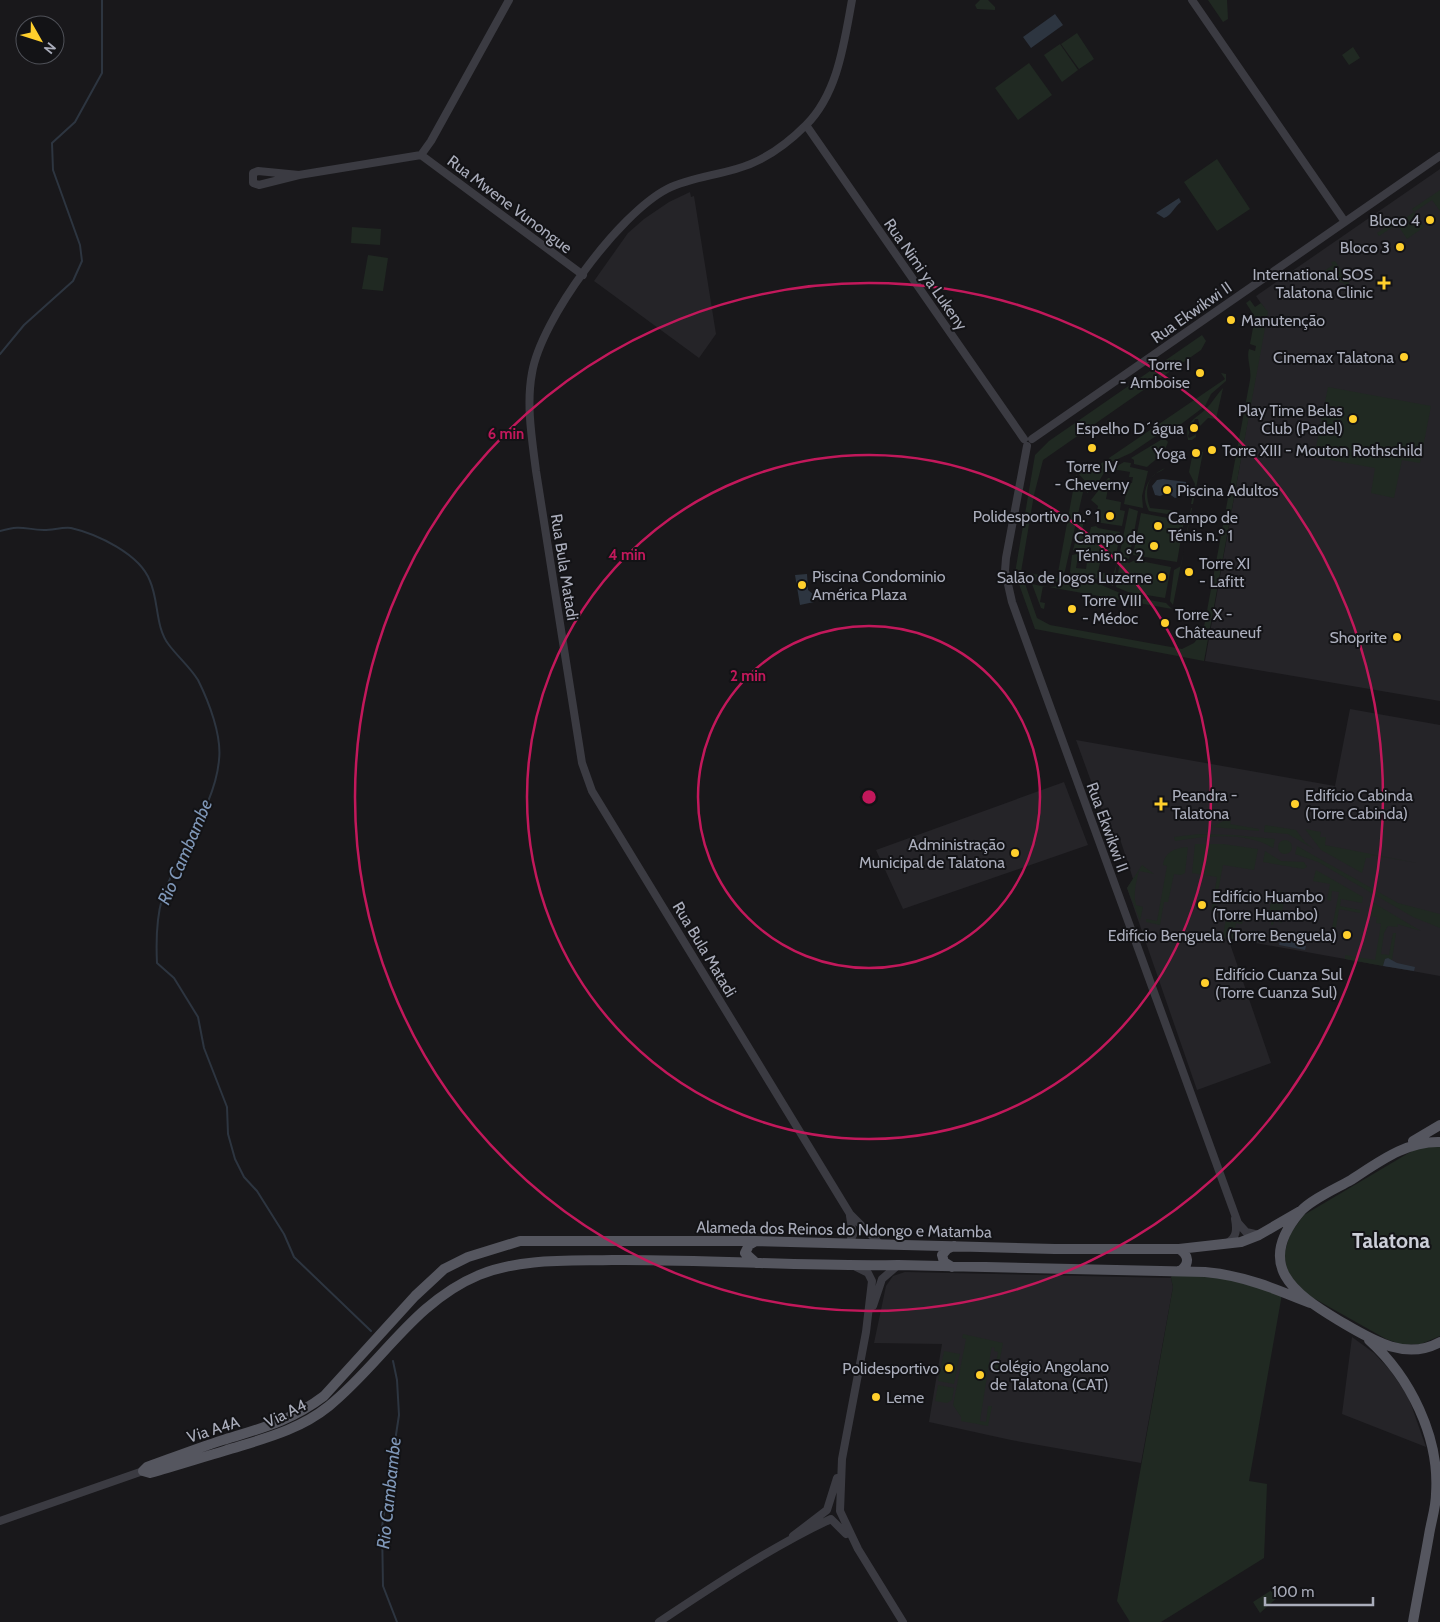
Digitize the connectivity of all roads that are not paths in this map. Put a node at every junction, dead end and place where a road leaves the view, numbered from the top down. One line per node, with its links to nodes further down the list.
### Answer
1 (509, 0): 5 (street)
2 (852, 0): 4 (street, Rua Bula Matadi)
3 (1192, 0): 8 (street)
4 (806, 125): 9 (street, Rua Bula Matadi); 10 (street, Rua Nimi ya Lukeny)
5 (421, 155): 7 (street); 9 (street, Rua Mwene Vunongue)
6 (1440, 156): 8 (street, Rua Ekwikwi II)
7 (299, 175): 7 (street)
8 (1344, 222): 10 (street, Rua Ekwikwi II)
9 (583, 275): 16 (street, Rua Bula Matadi)
10 (1027, 441): 14 (street, Rua Ekwikwi II)
11 (1440, 1125): 13 (main road)
12 (1440, 1142): 13 (main road)
13 (1402, 1149): 15 (main road, Alameda dos Reinos do Ndongo e Matamba)
14 (1234, 1210): 17 (street, Rua Ekwikwi II); 23 (street, Rua Ekwikwi II)
15 (1302, 1210): 17 (main road, Alameda dos Reinos do Ndongo e Matamba); 31 (main road)
16 (850, 1214): 20 (street, Rua Bula Matadi); 21 (street, Rua Bula Matadi)
17 (1260, 1236): 23 (main road, Alameda dos Reinos do Ndongo e Matamba)
18 (520, 1241): 19 (main road, Alameda dos Reinos do Ndongo e Matamba); 25 (main road); 32 (main road, Alameda dos Reinos do Ndongo e Matamba)
19 (756, 1241): 20 (main road, Alameda dos Reinos do Ndongo e Matamba); 26 (main road)
20 (849, 1243): 21 (main road, Alameda dos Reinos do Ndongo e Matamba)
21 (879, 1243): 22 (main road, Alameda dos Reinos do Ndongo e Matamba)
22 (955, 1246): 24 (main road, Alameda dos Reinos do Ndongo e Matamba); 29 (main road)
23 (1220, 1246): 24 (main road, Alameda dos Reinos do Ndongo e Matamba)
24 (1179, 1249): 30 (main road)
25 (520, 1263): 26 (main road); 37 (main road, Via A4)
26 (756, 1263): 28 (main road)
27 (898, 1265): 28 (main road); 29 (main road); 33 (street)
28 (852, 1266): 33 (street)
29 (952, 1267): 30 (main road)
30 (1180, 1270): 31 (main road)
31 (1310, 1303): 34 (main road)
32 (400, 1312): 37 (main road, Via A4A)
33 (867, 1324): 36 (street)
34 (1360, 1333): 35 (main road); 39 (main road)
35 (1440, 1342)
36 (842, 1459): 40 (street); 41 (street)
37 (144, 1471): 43 (street)
38 (1440, 1476): 39 (main road)
39 (1436, 1493): 48 (main road)
40 (827, 1510): 41 (street); 42 (street); 45 (street)
41 (840, 1511): 42 (street); 44 (street)
42 (832, 1519): 44 (street); 45 (street)
43 (0, 1521)
44 (858, 1549): 47 (street)
45 (772, 1552): 46 (street)
46 (659, 1622)
47 (903, 1622)
48 (1413, 1622)

